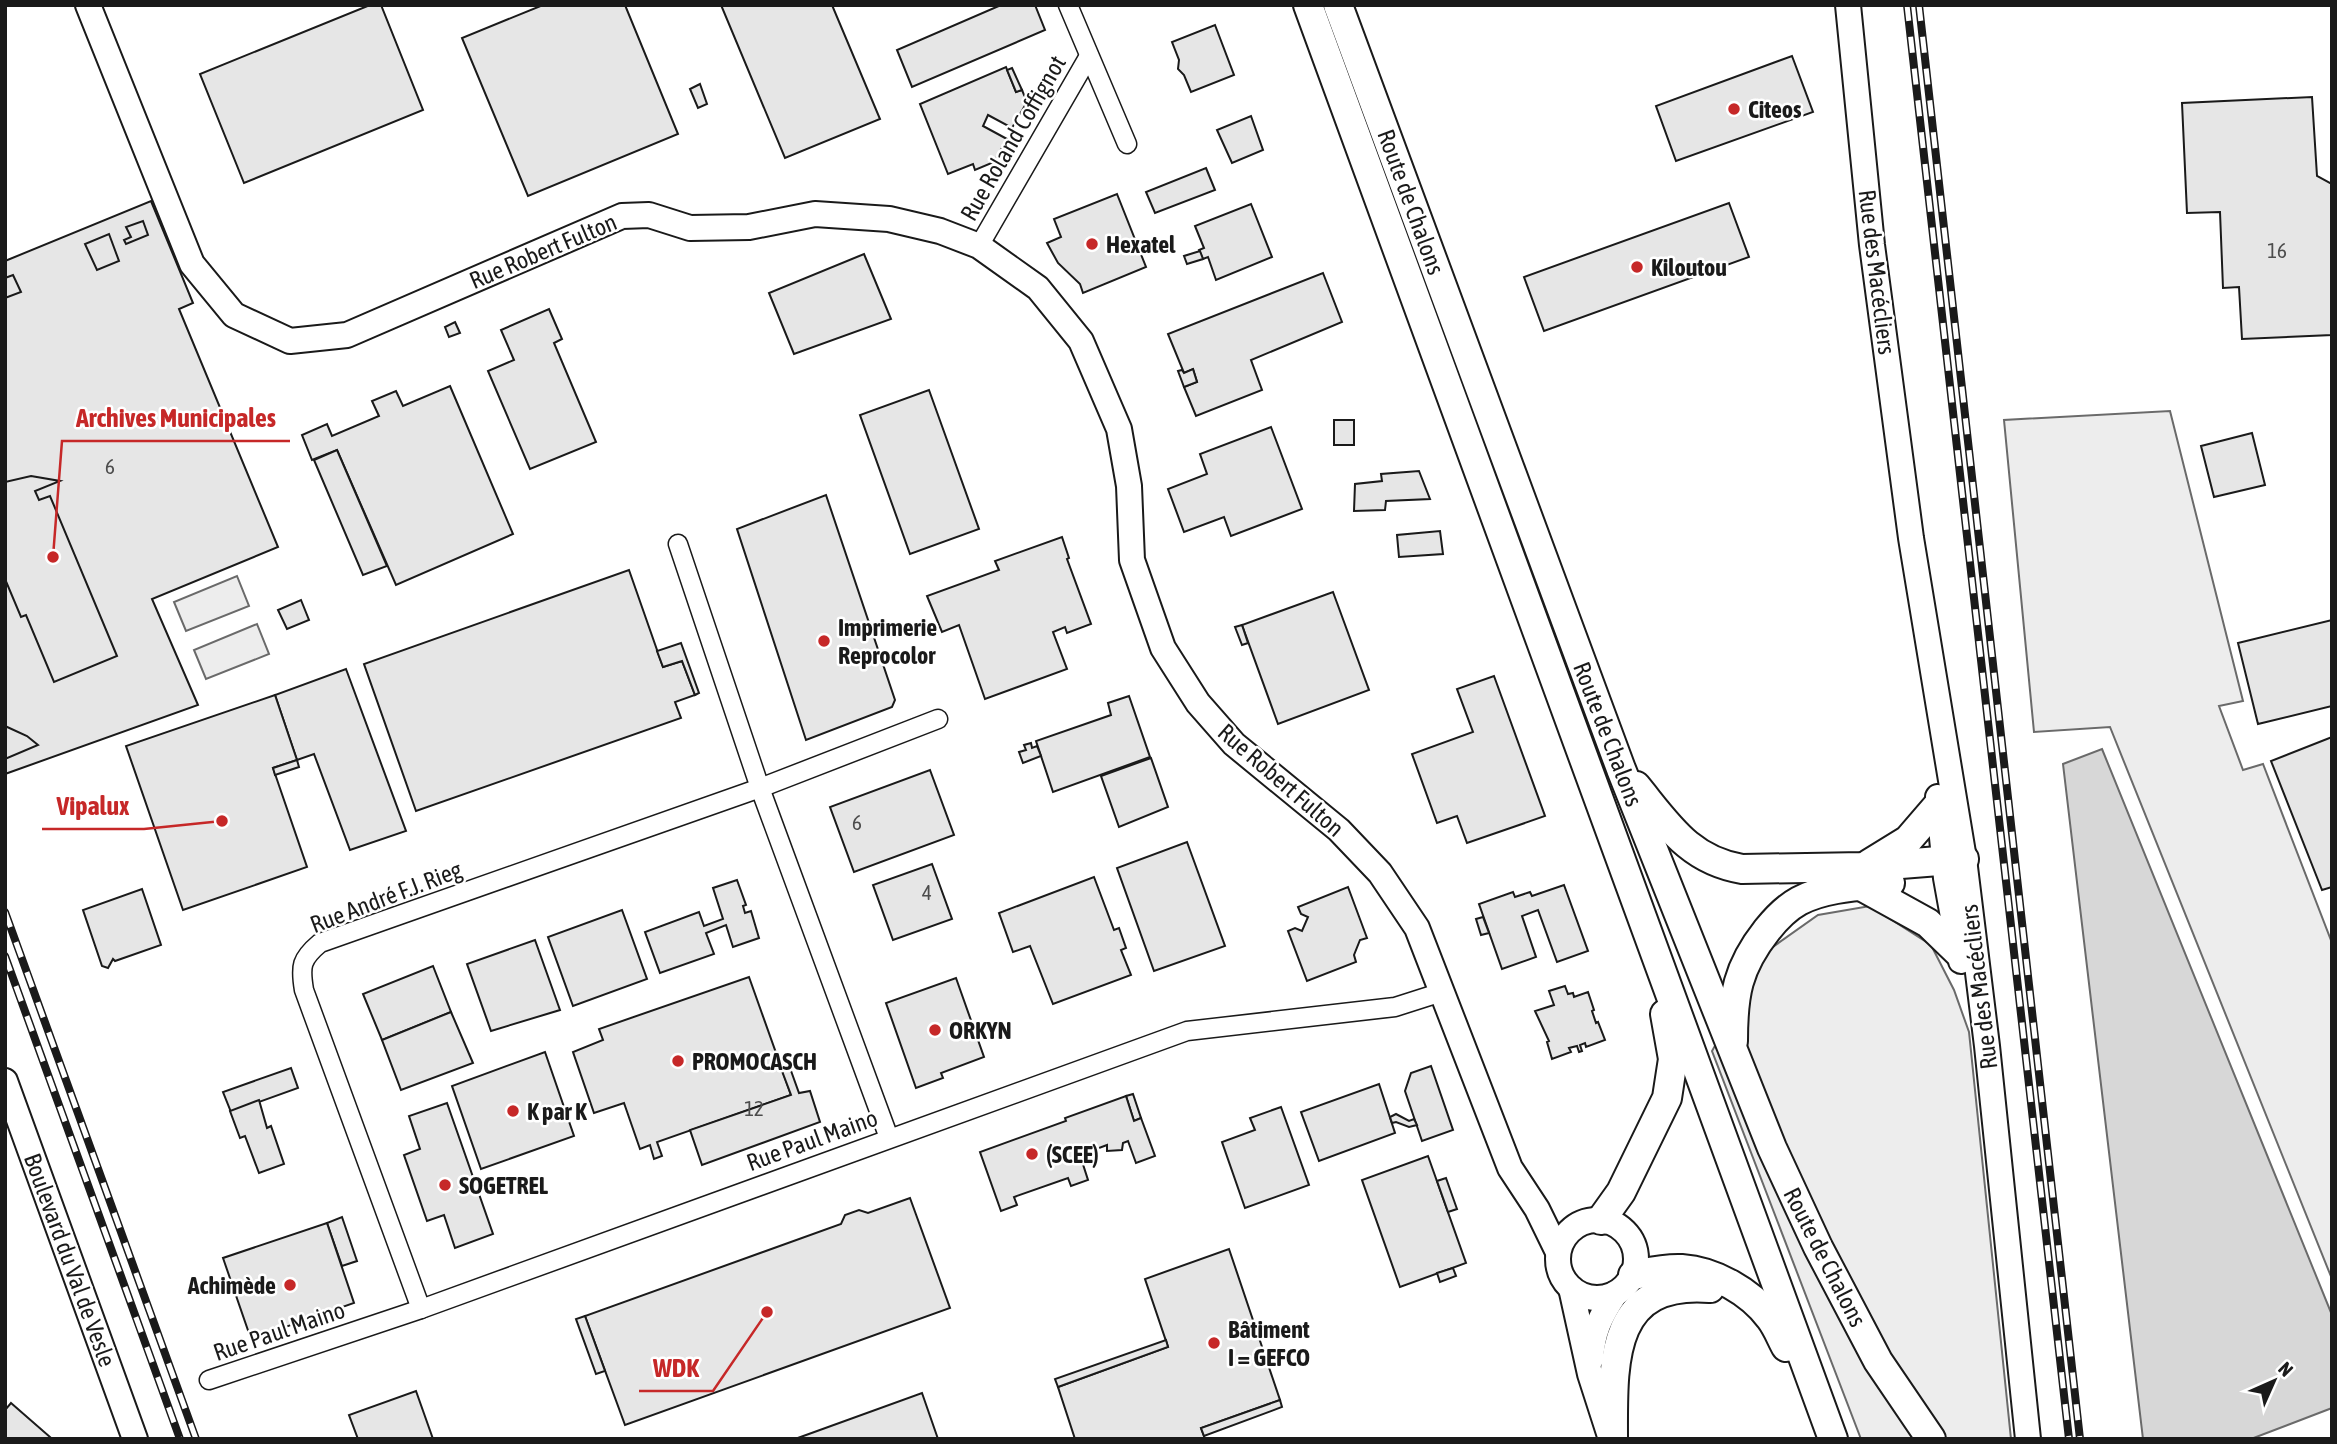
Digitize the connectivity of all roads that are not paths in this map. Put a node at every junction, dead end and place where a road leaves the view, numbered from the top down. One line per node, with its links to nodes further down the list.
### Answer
1 (88, 5): 8 (street, Rue Robert Fulton)
2 (1068, 5): 6 (street, Rue Roland Coffignot)
3 (1308, 5): 17 (main road, Route de Chalons)
4 (1338, 5): 12 (main road, Route de Chalons)
5 (1848, 5): 9 (street, Rue des Macécliers)
6 (1089, 56): 7 (street, Rue Roland Coffignot); 8 (street, Rue Roland Coffignot)
7 (1127, 144)
8 (979, 246): 19 (street, Rue Robert Fulton)
9 (1911, 538): 14 (street, Rue des Macécliers); 15 (street, Rue des Macécliers)
10 (678, 544): 13 (street)
11 (939, 719): 13 (street, Rue André F.J. Rieg)
12 (1621, 769): 16 (main road); 21 (main road, Route de Chalons)
13 (760, 788): 23 (street); 30 (street, Rue André F.J. Rieg)
14 (1939, 804): 15 (street, Rue des Macécliers); 16 (main road)
15 (1955, 868): 16 (main road); 18 (street, Rue des Macécliers); 20 (street, Rue des Macécliers)
16 (1862, 876): 18 (main road); 21 (main road)
17 (1648, 928): 25 (main road); 36 (main road, Route de Chalons)
18 (1959, 953): 20 (street, Rue des Macécliers)
19 (1442, 992): 23 (street, Rue Paul Maino); 24 (street, Rue Robert Fulton)
20 (1987, 1046): 38 (street, Rue des Macécliers)
21 (1733, 1053): 37 (main road, Route de Chalons)
22 (5, 1081): 33 (street, Boulevard du Val de Vesle)
23 (889, 1138): 30 (street, Rue Paul Maino)
24 (1537, 1209): 25 (street); 26 (street, Rue Robert Fulton)
25 (1592, 1221): 26 (street); 27 (street)
26 (1558, 1252): 28 (street)
27 (1624, 1284): 28 (street); 29 (main road); 31 (street)
28 (1571, 1288): 31 (street)
29 (1748, 1297): 34 (main road); 35 (main road)
30 (421, 1309): 32 (street, Rue Paul Maino)
31 (1590, 1374): 34 (street)
32 (209, 1380)
33 (135, 1439)
34 (1612, 1439)
35 (1825, 1439)
36 (1833, 1439)
37 (1931, 1439)
38 (2028, 1439)

